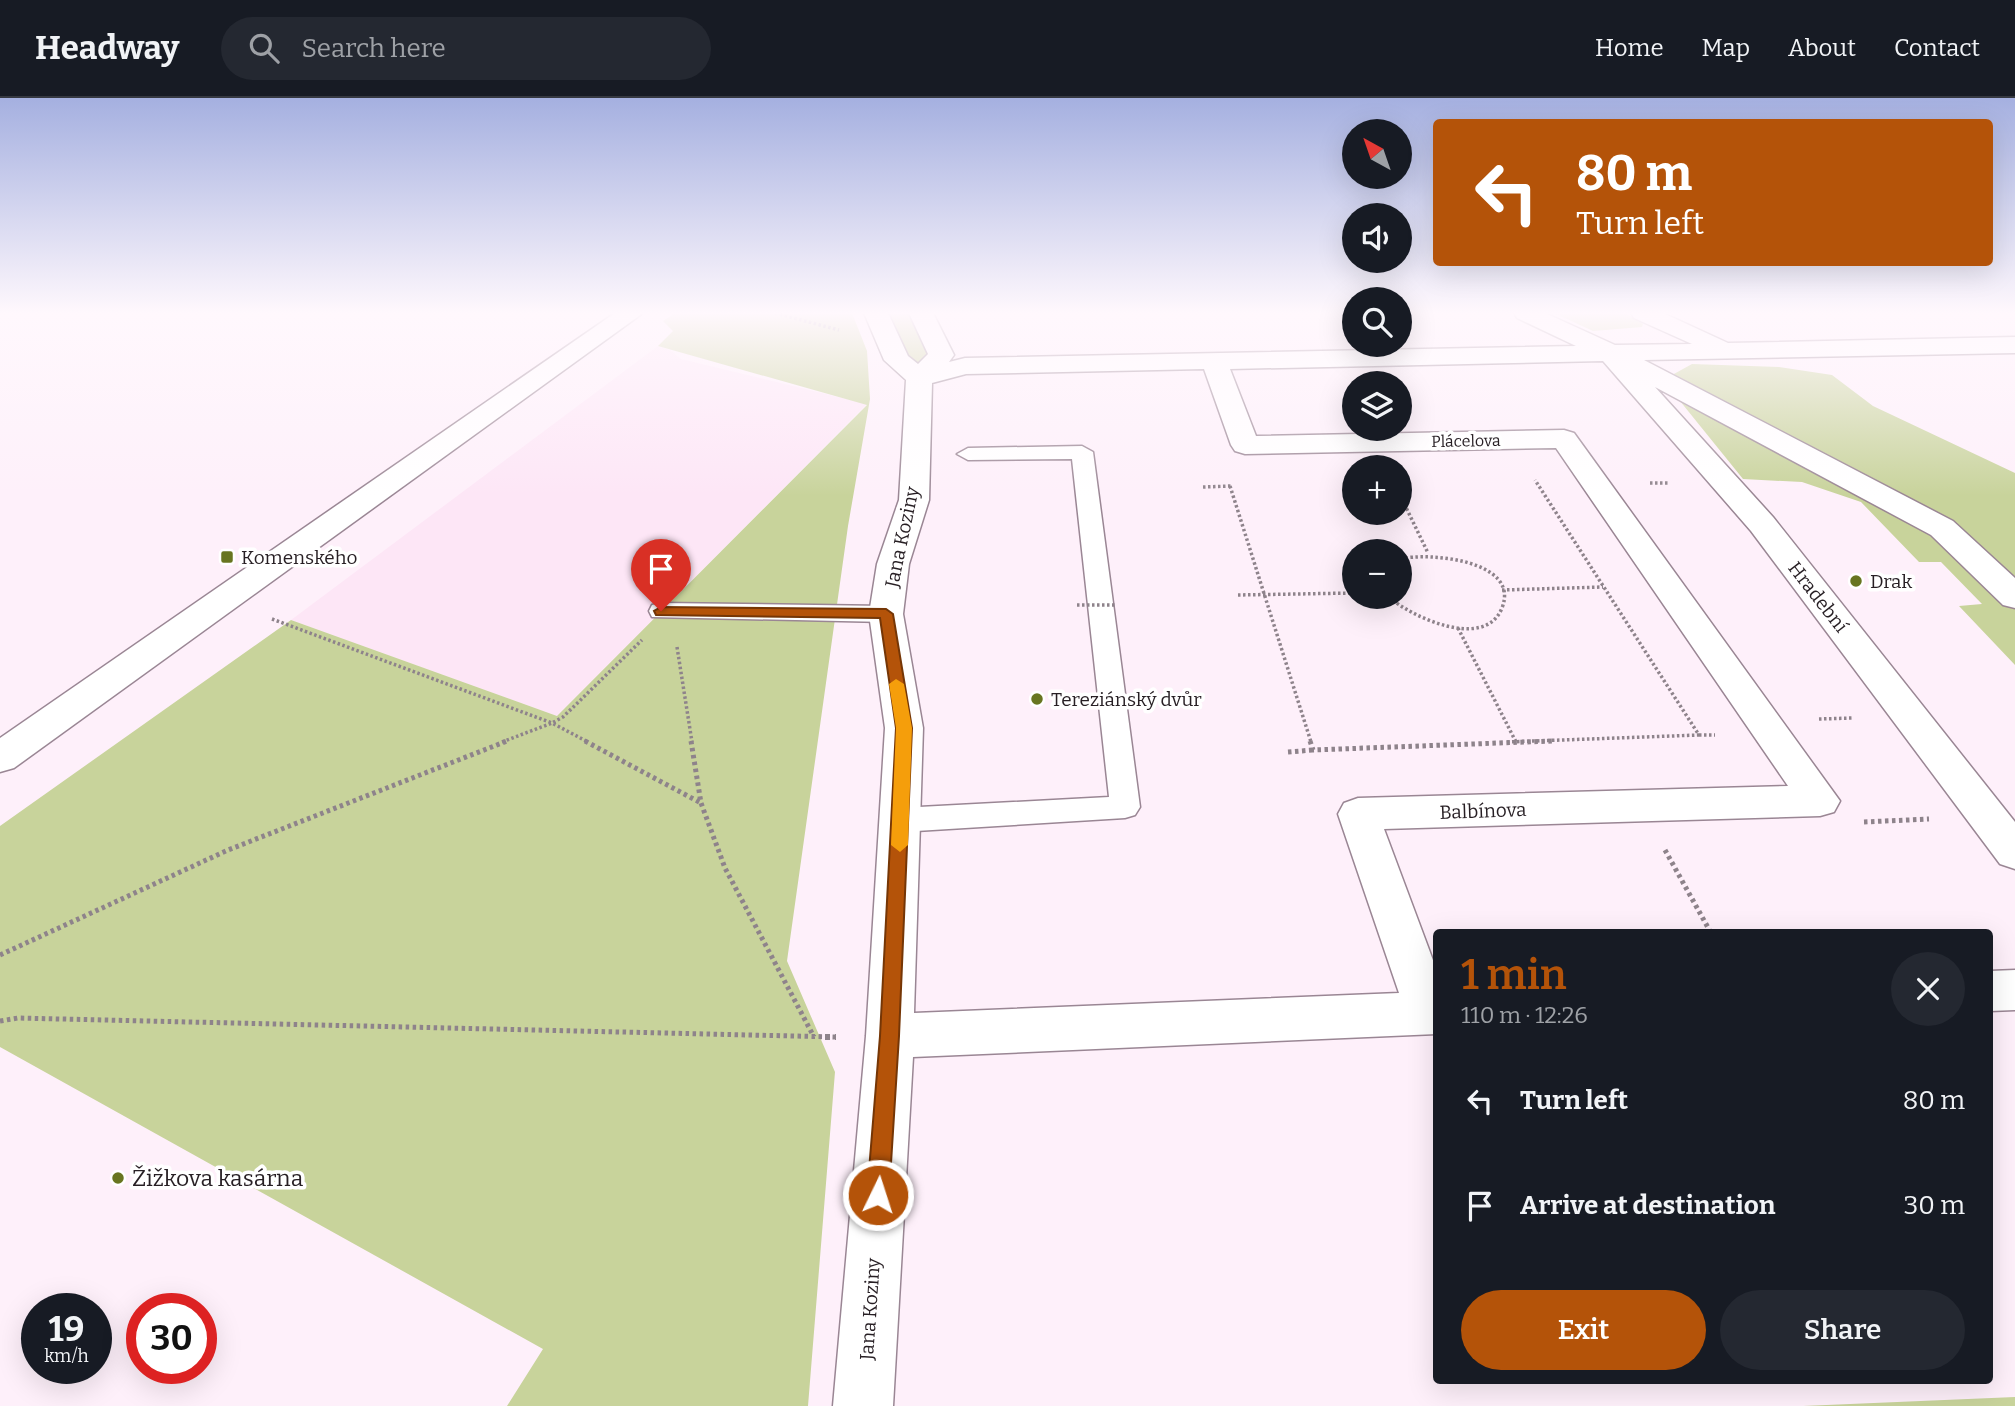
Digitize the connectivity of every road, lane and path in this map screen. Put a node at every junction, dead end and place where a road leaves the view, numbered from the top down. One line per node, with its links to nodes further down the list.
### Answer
1 (544, 374): 21 (street)
2 (913, 374): 8 (street)
3 (924, 374): 8 (street)
4 (937, 374): 8 (street)
5 (1219, 374): 33 (street, Plácelova)
6 (1628, 374): 38 (street, Hradební)
7 (1650, 374): 20 (street, Hradební)
8 (919, 379): 26 (street, Jana Koziny)
9 (968, 454): 36 (lane)
10 (1534, 478): 15 (path)
11 (1203, 487): 19 (path)
12 (1412, 520): 13 (path)
13 (1428, 553): 14 (path); 16 (path)
14 (1412, 556)
15 (1604, 587): 16 (path); 29 (path)
16 (1502, 590): 27 (path)
17 (1342, 593): 19 (path)
18 (1238, 595): 19 (path)
19 (1265, 595): 30 (path)
20 (2015, 597)
21 (221, 601): 28 (path); 32 (street)
22 (1077, 605): 23 (path, bridge)
23 (1116, 605)
24 (1401, 609): 27 (path)
25 (666, 612): 26 (lane); 28 (path); 34 (path)
26 (886, 614): 36 (street, Jana Koziny)
27 (1458, 628): 29 (path)
28 (552, 723): 34 (path); 41 (path)
29 (1516, 742): 30 (path)
30 (1314, 750): 31 (path)
31 (1288, 752)
32 (0, 758)
33 (1819, 801): 44 (street, Balbínova)
34 (701, 803): 47 (path)
35 (1929, 819): 37 (path)
36 (900, 820): 46 (street, Jana Koziny)
37 (1861, 822)
38 (2015, 852)
39 (1693, 900): 40 (path)
40 (1709, 929)
41 (0, 955)
42 (2015, 990): 43 (street)
43 (1993, 991)
44 (1433, 1013): 46 (street, Balbínova)
45 (0, 1021): 47 (path)
46 (890, 1036): 47 (path); 48 (street, Jana Koziny)
47 (814, 1037)
48 (863, 1406)

